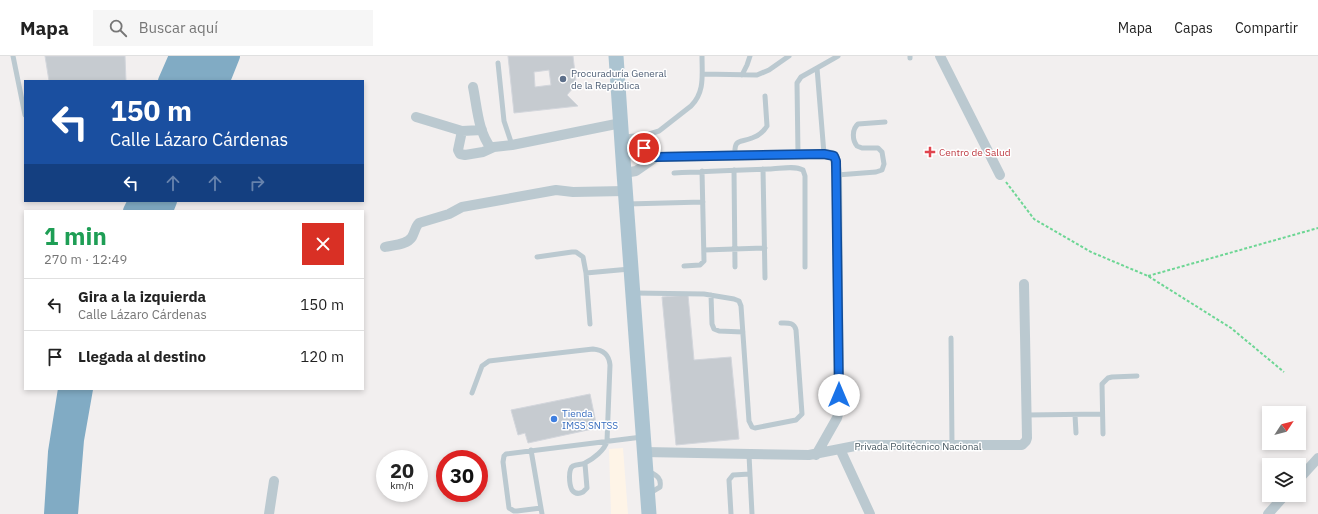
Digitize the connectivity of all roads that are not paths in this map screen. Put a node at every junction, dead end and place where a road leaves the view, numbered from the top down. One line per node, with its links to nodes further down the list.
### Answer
1 (13, 56): 22 (lane)
2 (178, 56): 16 (highway)
3 (195, 56): 17 (highway)
4 (213, 56): 18 (highway)
5 (231, 56): 19 (highway)
6 (616, 56): 27 (main road)
7 (702, 56): 14 (lane)
8 (750, 56): 15 (lane)
9 (790, 56): 15 (lane)
10 (838, 56): 13 (lane)
11 (940, 56): 40 (street)
12 (498, 63): 28 (lane)
13 (817, 68): 30 (lane); 31 (lane)
14 (702, 74): 15 (lane); 27 (lane)
15 (742, 75)
16 (167, 80)
17 (184, 80)
18 (202, 80)
19 (221, 80)
20 (473, 87): 25 (street)
21 (765, 96): 32 (lane)
22 (24, 109)
23 (416, 116): 26 (street)
24 (885, 122): 39 (lane)
25 (482, 130): 26 (street); 29 (street)
26 (462, 132): 29 (street)
27 (621, 134): 28 (street); 33 (street); 37 (main road)
28 (512, 145): 29 (street)
29 (491, 148)
30 (798, 154): 31 (street); 32 (street)
31 (824, 154): 39 (street)
32 (735, 155): 33 (street)
33 (656, 157): 37 (street)
34 (763, 169): 35 (lane); 44 (lane); 50 (lane)
35 (734, 170): 36 (lane); 45 (lane)
36 (702, 171): 38 (lane); 42 (lane)
37 (624, 173): 41 (main road)
38 (674, 174)
39 (837, 175): 77 (street)
40 (1000, 175)
41 (626, 197): 42 (lane); 43 (street); 51 (main road)
42 (703, 202): 46 (lane)
43 (384, 247)
44 (765, 248): 45 (lane); 53 (lane)
45 (735, 249): 46 (lane); 49 (lane)
46 (704, 250): 48 (lane)
47 (537, 256): 52 (lane)
48 (684, 266)
49 (735, 267)
50 (805, 267)
51 (631, 269): 52 (lane); 55 (main road)
52 (586, 273): 58 (lane)
53 (765, 278)
54 (1024, 284): 66 (street)
55 (633, 293): 56 (lane); 70 (main road)
56 (711, 295): 59 (lane); 59 (lane)
57 (782, 323): 59 (lane)
58 (590, 324)
59 (743, 332)
60 (951, 338): 72 (lane)
61 (1137, 376): 65 (lane)
62 (67, 390): 83 (highway)
63 (84, 390): 88 (highway)
64 (472, 393): 71 (lane)
65 (1102, 414): 67 (lane); 69 (lane)
66 (1027, 415): 67 (lane); 72 (street, Privada Politécnico Nacional)
67 (1075, 415): 68 (lane)
68 (1076, 433)
69 (1103, 434)
70 (643, 436): 71 (lane); 75 (main road)
71 (607, 441): 74 (lane); 79 (lane)
72 (952, 445): 73 (street, Privada Politécnico Nacional)
73 (840, 448): 77 (street, Privada Politécnico Nacional); 93 (street)
74 (531, 450): 85 (lane); 85 (lane)
75 (644, 452): 76 (street, Privada Politécnico Nacional); 90 (main road)
76 (749, 454): 77 (street, Privada Politécnico Nacional); 81 (lane)
77 (816, 455)
78 (1318, 458): 80 (street)
79 (585, 464): 79 (lane)
80 (1306, 471)
81 (750, 474): 91 (lane); 92 (lane)
82 (274, 480): 89 (street)
83 (55, 481): 86 (highway); 87 (highway)
84 (1279, 502): 94 (street)
85 (541, 511)
86 (44, 514)
87 (53, 514)
88 (69, 514)
89 (269, 514)
90 (649, 514)
91 (731, 514)
92 (752, 514)
93 (870, 514)
94 (1268, 514)

